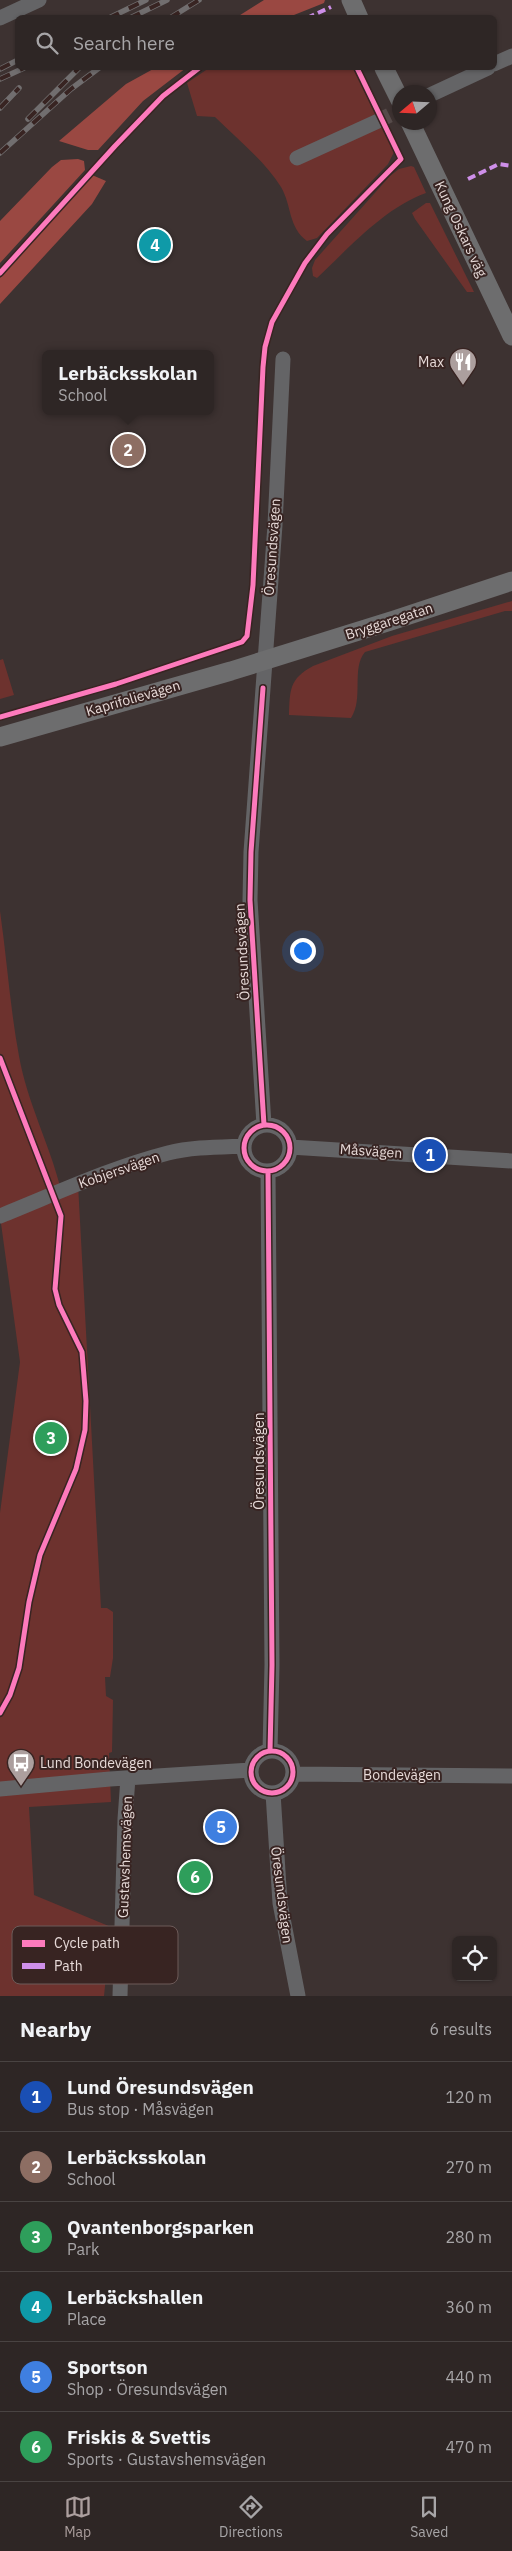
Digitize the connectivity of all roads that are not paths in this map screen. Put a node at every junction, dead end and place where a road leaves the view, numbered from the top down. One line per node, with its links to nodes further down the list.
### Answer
1 (39, 0): 4 (street)
2 (351, 0): 3 (main road)
3 (358, 15)
4 (0, 18)
5 (512, 56): 6 (street)
6 (497, 63)
7 (385, 70): 9 (main road)
8 (484, 70): 10 (street)
9 (392, 85)
10 (437, 92)
11 (376, 122): 13 (street)
12 (414, 130): 14 (main road, Kung Oskars väg)
13 (297, 158)
14 (512, 336)
15 (283, 359): 17 (street, Öresundsvägen)
16 (512, 581): 17 (main road, Bryggaregatan)
17 (265, 660): 18 (main road, Kaprifolievägen); 19 (street, Öresundsvägen)
18 (0, 737)
19 (264, 1125): 20 (street); 21 (street)
20 (244, 1146): 23 (street); 24 (street, Kobjersvägen)
21 (290, 1147): 22 (street, Måsvägen); 23 (street)
22 (512, 1161)
23 (268, 1171): 25 (street, Öresundsvägen)
24 (0, 1216)
25 (270, 1751): 26 (street); 27 (street)
26 (251, 1770): 29 (street); 31 (street)
27 (293, 1774): 28 (street, Bondevägen); 31 (street)
28 (512, 1776)
29 (128, 1778): 30 (street); 32 (street, Gustavshemsvägen)
30 (0, 1789)
31 (272, 1793): 33 (street, Öresundsvägen)
32 (122, 1926)
33 (298, 1996)

